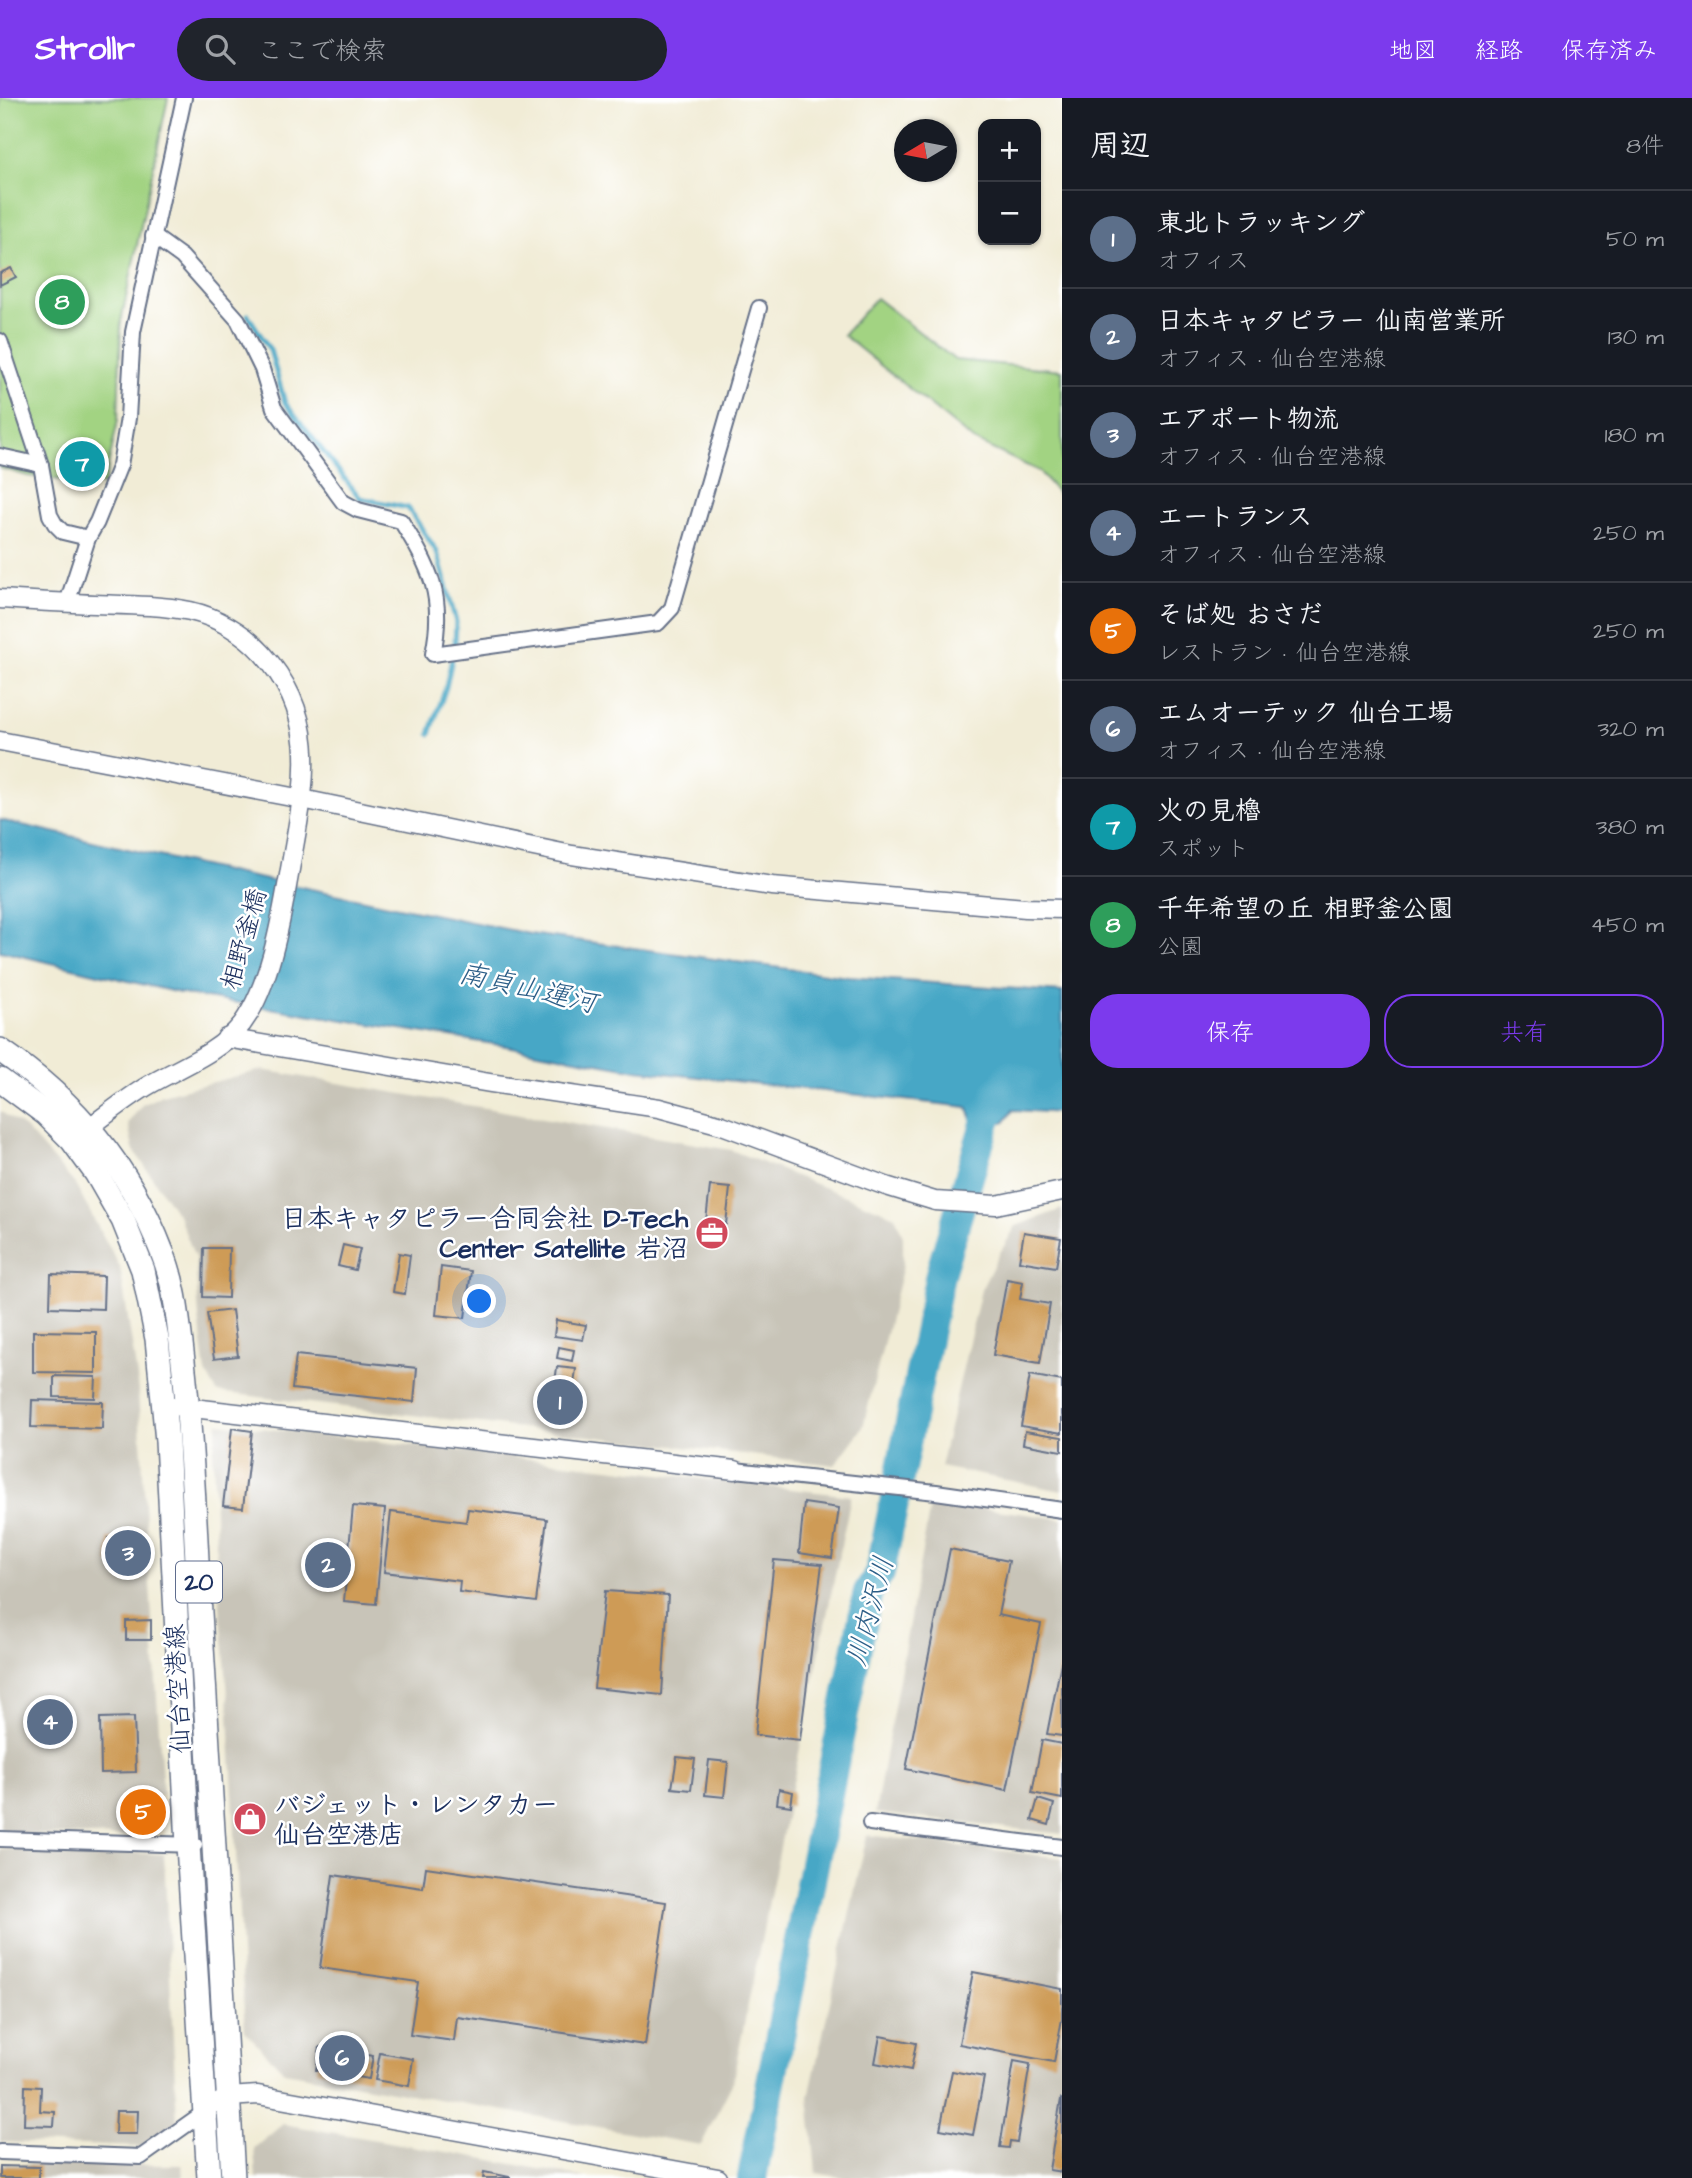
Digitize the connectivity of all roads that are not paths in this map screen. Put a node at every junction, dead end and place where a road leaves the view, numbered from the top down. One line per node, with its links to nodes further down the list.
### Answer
1 (184, 98): 2 (street)
2 (153, 236): 3 (street); 7 (street)
3 (759, 308)
4 (0, 341): 6 (street)
5 (0, 456): 6 (street)
6 (41, 465): 7 (street)
7 (88, 538): 9 (street)
8 (0, 599): 9 (street, 相野釜橋)
9 (67, 603): 11 (street, 相野釜橋)
10 (0, 741): 11 (street)
11 (302, 799): 12 (street); 13 (street, 相野釜橋)
12 (1062, 909)
13 (226, 1038): 16 (street, 相野釜橋); 17 (street)
14 (0, 1050): 16 (main road, 仙台空港線 / 20)
15 (0, 1080): 16 (main road, 仙台空港線 / 20)
16 (80, 1134): 18 (main road, 仙台空港線 / 20); 19 (main road, 仙台空港線 / 20)
17 (1062, 1191)
18 (164, 1406): 19 (street); 24 (main road, 仙台空港線 / 20)
19 (188, 1407): 20 (street); 25 (main road, 仙台空港線 / 20)
20 (735, 1470): 21 (street)
21 (1062, 1510)
22 (870, 1823): 26 (street)
23 (0, 1839): 24 (street)
24 (188, 1845): 25 (street); 28 (main road, 仙台空港線 / 20)
25 (213, 1845): 27 (main road, 仙台空港線 / 20)
26 (1062, 1847)
27 (229, 2097): 28 (street); 31 (main road, 仙台空港線 / 20); 32 (street)
28 (206, 2111): 29 (street); 30 (main road, 仙台空港線 / 20)
29 (0, 2152)
30 (209, 2178)
31 (233, 2178)
32 (718, 2178)

